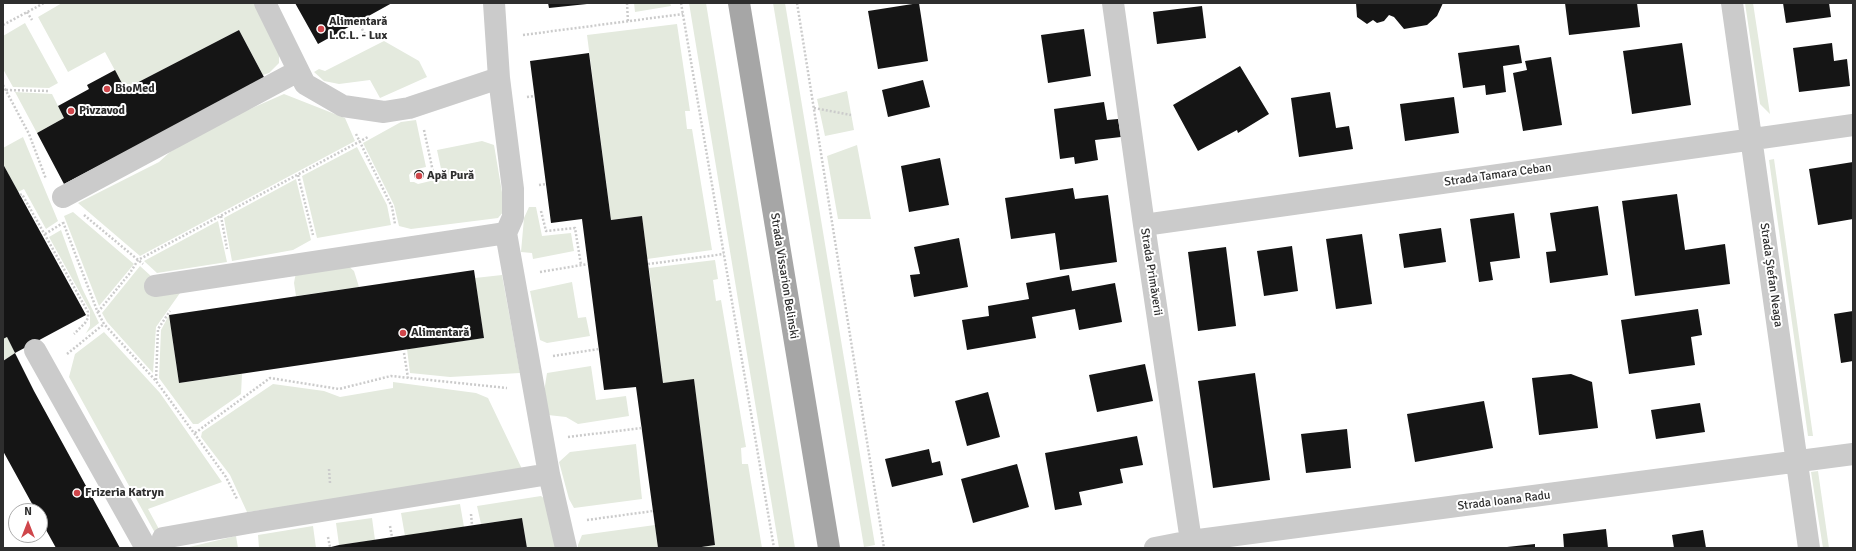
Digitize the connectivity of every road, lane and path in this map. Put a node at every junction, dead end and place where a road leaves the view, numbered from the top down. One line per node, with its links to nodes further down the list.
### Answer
1 (44, 3): 10 (path)
2 (265, 3): 18 (street)
3 (494, 3): 17 (street)
4 (627, 3): 14 (path)
5 (681, 3): 11 (path)
6 (739, 3): 78 (main road, Strada Vissarion Belinski)
7 (797, 3): 25 (path)
8 (1113, 3): 38 (street, Strada Primăverii)
9 (1732, 3): 29 (street, Strada Ștefan Neaga)
10 (27, 12): 12 (path); 15 (path)
11 (683, 14): 14 (path); 43 (path)
12 (32, 20)
13 (358, 22): 16 (path)
14 (628, 22): 17 (path)
15 (3, 25)
16 (366, 36)
17 (496, 38): 19 (street)
18 (298, 71): 24 (street); 35 (street)
19 (499, 78): 23 (street); 34 (street)
20 (3, 85): 21 (path)
21 (6, 90): 22 (path); 35 (path)
22 (50, 91)
23 (419, 104): 24 (street); 32 (path)
24 (343, 106): 30 (path)
25 (814, 108): 26 (path); 79 (path)
26 (851, 115)
27 (1853, 125): 29 (street, Strada Tamara Ceban)
28 (372, 135): 30 (path)
29 (1752, 139): 38 (street, Strada Tamara Ceban); 68 (street, Strada Ștefan Neaga)
30 (360, 142): 31 (path); 39 (path)
31 (298, 175): 36 (path); 42 (path)
32 (435, 181)
33 (20, 195): 41 (path)
34 (513, 204): 40 (street); 49 (path)
35 (62, 207): 37 (path); 45 (path)
36 (221, 216): 44 (path); 45 (path)
37 (63, 223): 41 (path); 53 (path)
38 (1144, 224): 74 (street, Strada Primăverii)
39 (396, 228)
40 (506, 233): 50 (street); 51 (street)
41 (45, 234): 55 (path)
42 (314, 242)
43 (724, 254): 47 (path); 77 (path)
44 (228, 256)
45 (138, 260): 48 (path); 53 (path)
46 (588, 264): 49 (path)
47 (648, 264)
48 (144, 265)
49 (581, 265): 50 (path)
50 (514, 277): 59 (street)
51 (192, 280): 52 (street); 62 (path)
52 (155, 286)
53 (98, 313): 54 (path)
54 (104, 324): 60 (path); 62 (path)
55 (74, 334)
56 (599, 349): 59 (path)
57 (35, 350): 60 (street)
58 (404, 353): 61 (path)
59 (529, 359): 63 (street)
60 (46, 372): 75 (street)
61 (408, 378): 63 (path); 65 (path)
62 (156, 381): 65 (path)
63 (535, 391): 66 (street)
64 (642, 428): 66 (path)
65 (194, 433): 71 (path)
66 (544, 440): 69 (street)
67 (1853, 454): 68 (street, Strada Ioana Radu)
68 (1797, 463): 73 (street, Strada Ioana Radu); 81 (street, Strada Ștefan Neaga)
69 (549, 474): 71 (street); 72 (street)
70 (653, 511): 72 (path)
71 (248, 522): 75 (street)
72 (561, 524): 76 (street)
73 (1264, 540): 74 (street, Strada Ioana Radu)
74 (1191, 541): 80 (street, Strada Ioana Radu)
75 (154, 543)
76 (566, 548)
77 (774, 548)
78 (829, 548)
79 (884, 548)
80 (1155, 548)
81 (1809, 548)

